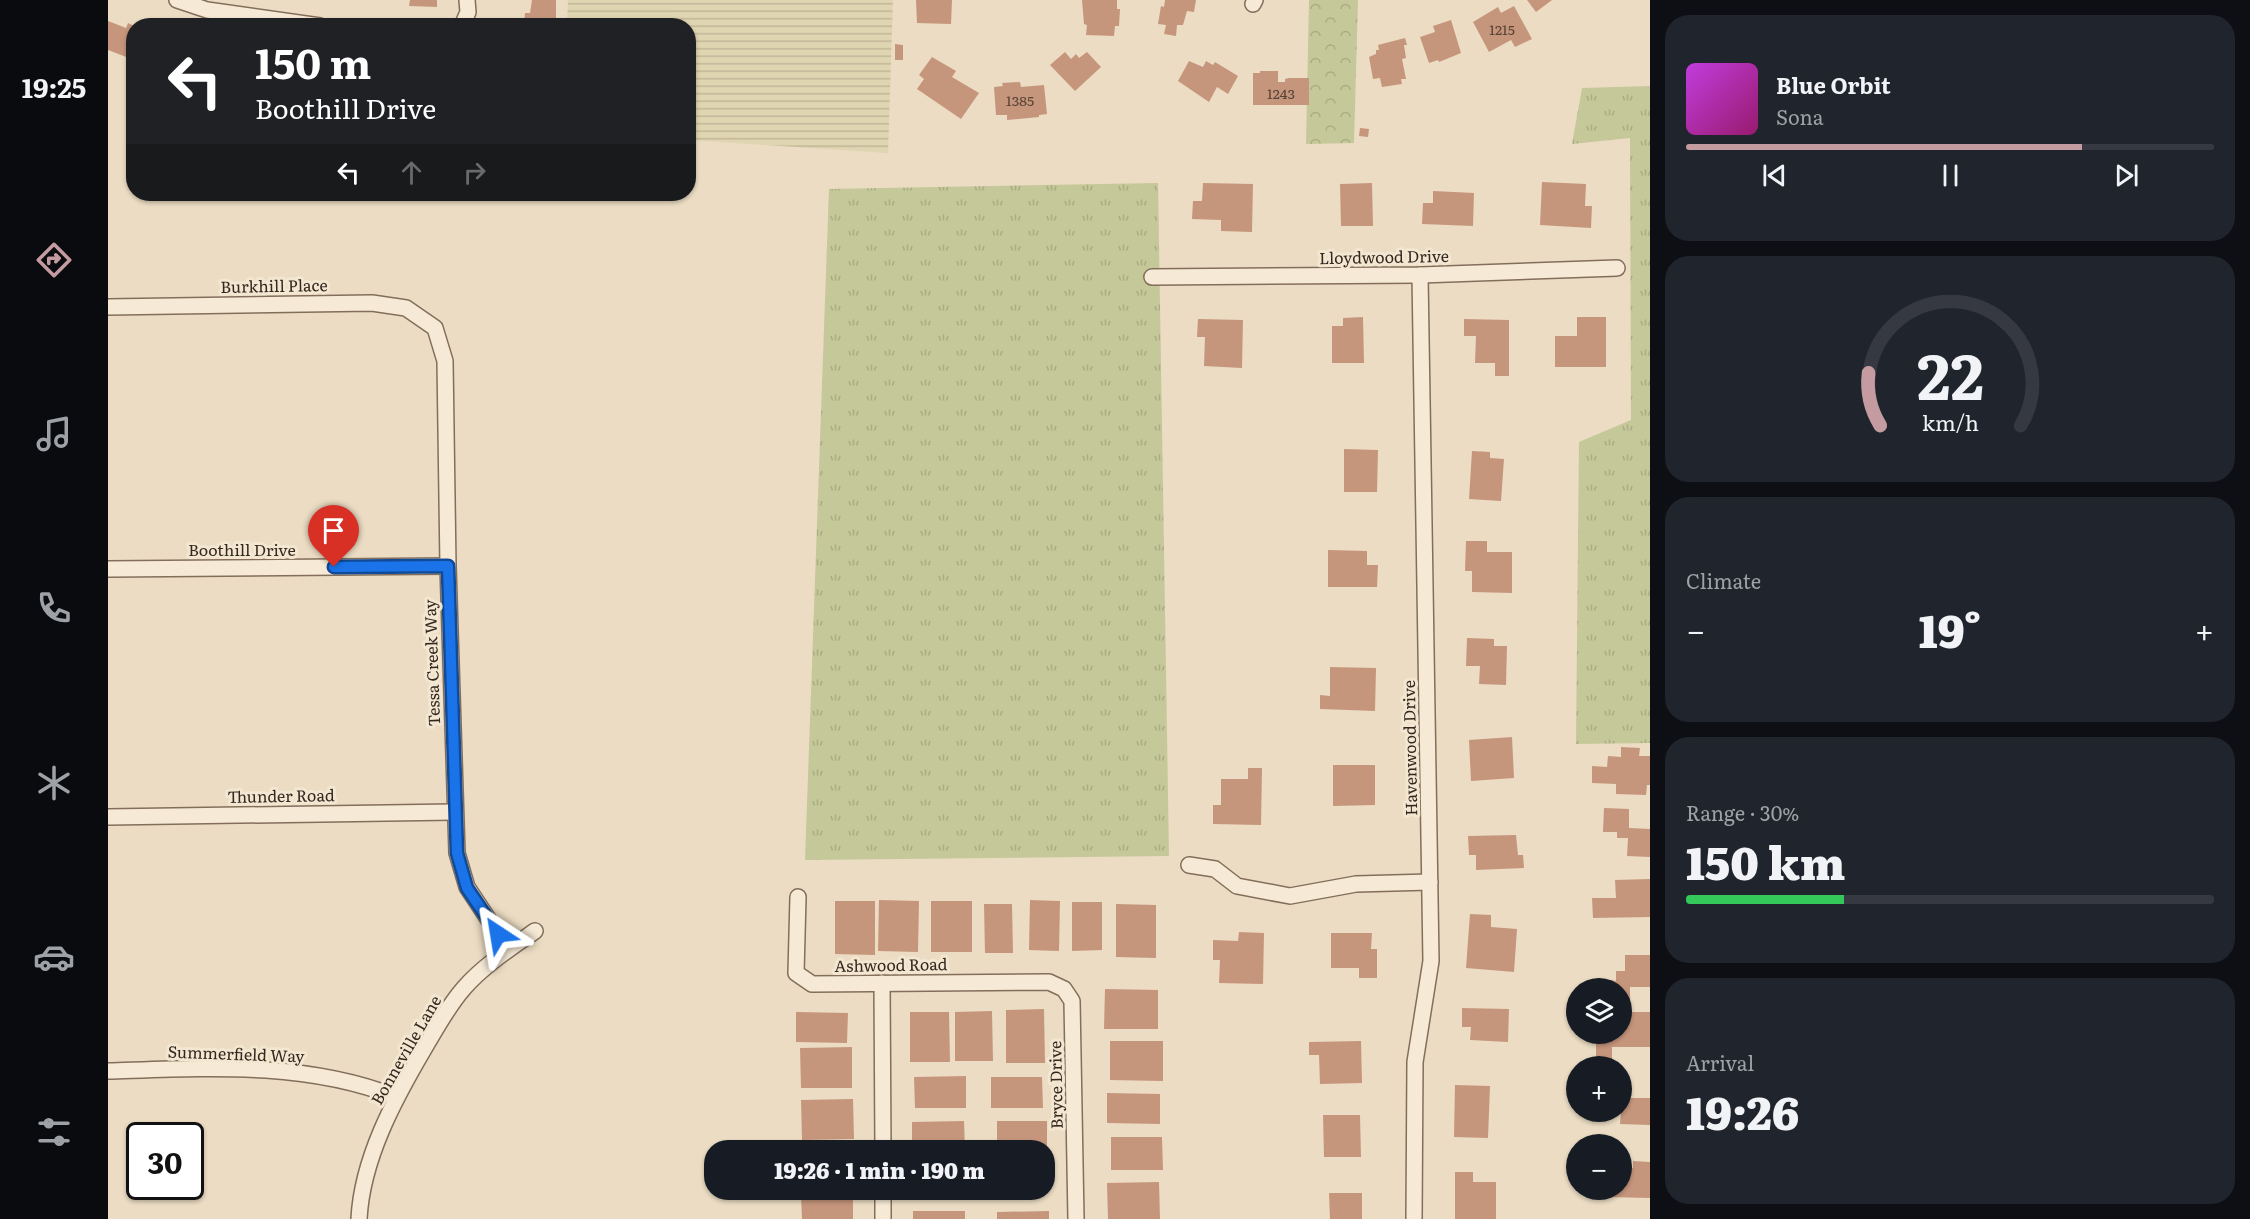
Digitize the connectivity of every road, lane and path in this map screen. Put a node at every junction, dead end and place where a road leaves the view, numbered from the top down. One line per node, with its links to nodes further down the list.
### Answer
1 (177, 0): 3 (street)
2 (467, 0): 4 (street)
3 (264, 18)
4 (465, 18)
5 (1617, 268): 6 (street, Lloydwood Drive)
6 (1420, 275): 7 (street, Lloydwood Drive); 15 (street, Havenwood Drive)
7 (1152, 278)
8 (108, 307): 9 (street, Burkhill Place)
9 (435, 328): 10 (street, Tessa Creek Way)
10 (448, 566): 11 (street, Boothill Drive); 12 (street, Tessa Creek Way)
11 (108, 569)
12 (454, 812): 13 (street, Thunder Road); 18 (street, Tessa Creek Way)
13 (108, 817)
14 (1189, 865): 15 (street)
15 (1430, 882): 28 (street, Havenwood Drive)
16 (798, 897): 19 (street, Ashwood Road)
17 (535, 931): 18 (street, Bonneville Lane)
18 (508, 950): 22 (street, Bonneville Lane)
19 (882, 983): 20 (street, Ashwood Road); 23 (street)
20 (1064, 988): 27 (street, Bryce Drive)
21 (108, 1071): 22 (street, Summerfield Way)
22 (396, 1097): 25 (street, Bonneville Lane)
23 (883, 1140)
24 (883, 1200): 26 (street)
25 (359, 1219)
26 (883, 1219)
27 (1076, 1219)
28 (1414, 1219)

